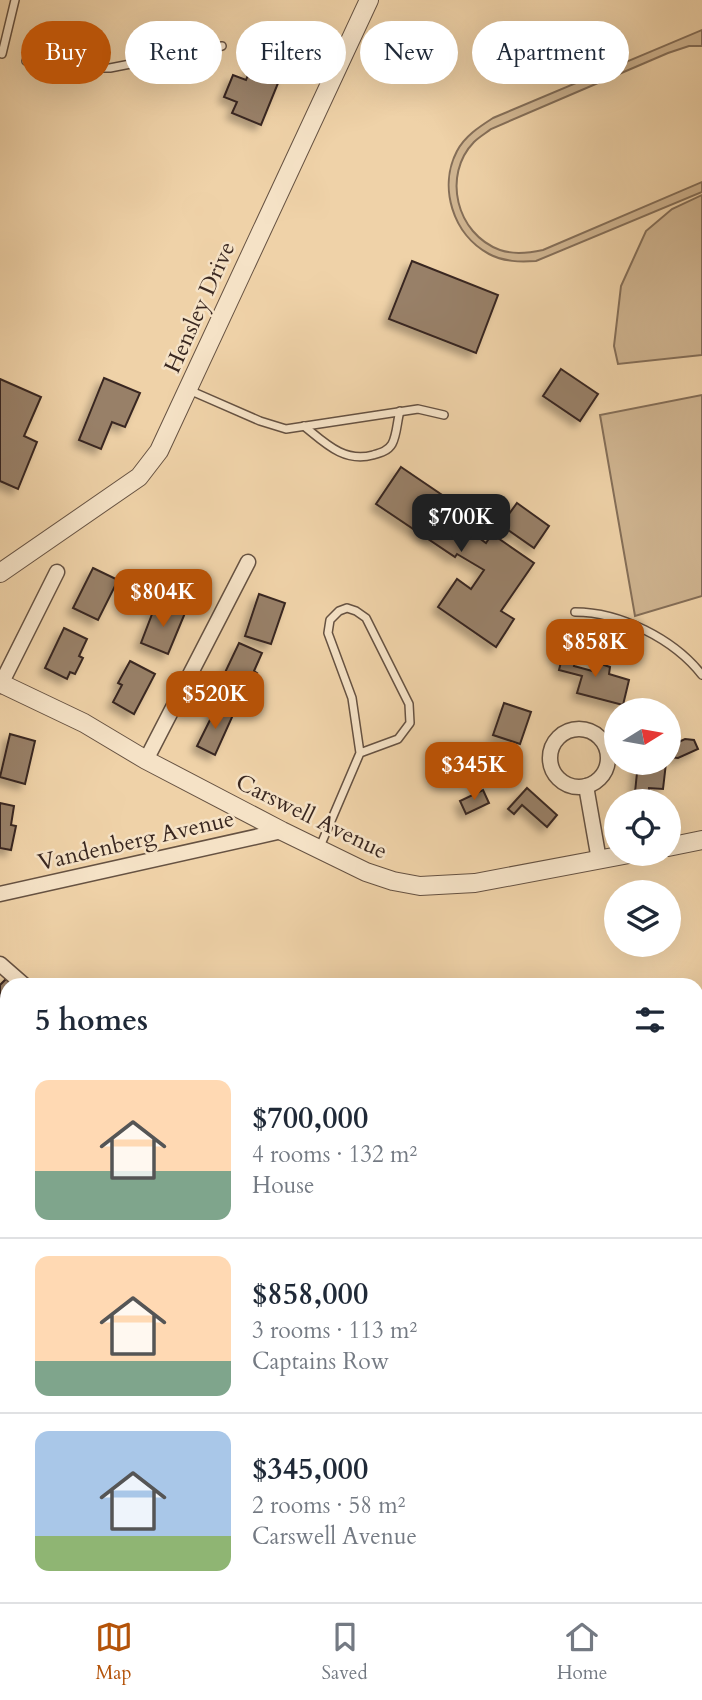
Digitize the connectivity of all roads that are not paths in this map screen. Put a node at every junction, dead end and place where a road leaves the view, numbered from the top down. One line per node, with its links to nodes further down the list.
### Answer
1 (15, 0): 3 (lane)
2 (369, 0): 4 (street, Hensley Drive)
3 (2, 54)
4 (189, 389): 7 (lane); 10 (street, Hensley Drive)
5 (400, 411): 6 (lane); 7 (lane); 7 (lane)
6 (444, 415)
7 (304, 426)
8 (248, 562): 15 (street)
9 (57, 572): 13 (street)
10 (0, 573)
11 (575, 612): 12 (lane)
12 (702, 675)
13 (0, 684): 15 (street, Carswell Avenue)
14 (360, 753): 14 (lane); 20 (lane)
15 (146, 761): 17 (street, Carswell Avenue)
16 (586, 786): 16 (street); 22 (street)
17 (282, 831): 20 (street, Carswell Avenue); 23 (street, Vandenberg Avenue)
18 (702, 840): 19 (street)
19 (681, 844)
20 (319, 849): 22 (street, Carswell Avenue)
21 (604, 859): 22 (street, Carswell Avenue)
22 (599, 860)
23 (0, 894)
24 (0, 964): 25 (street)
25 (16, 978)

